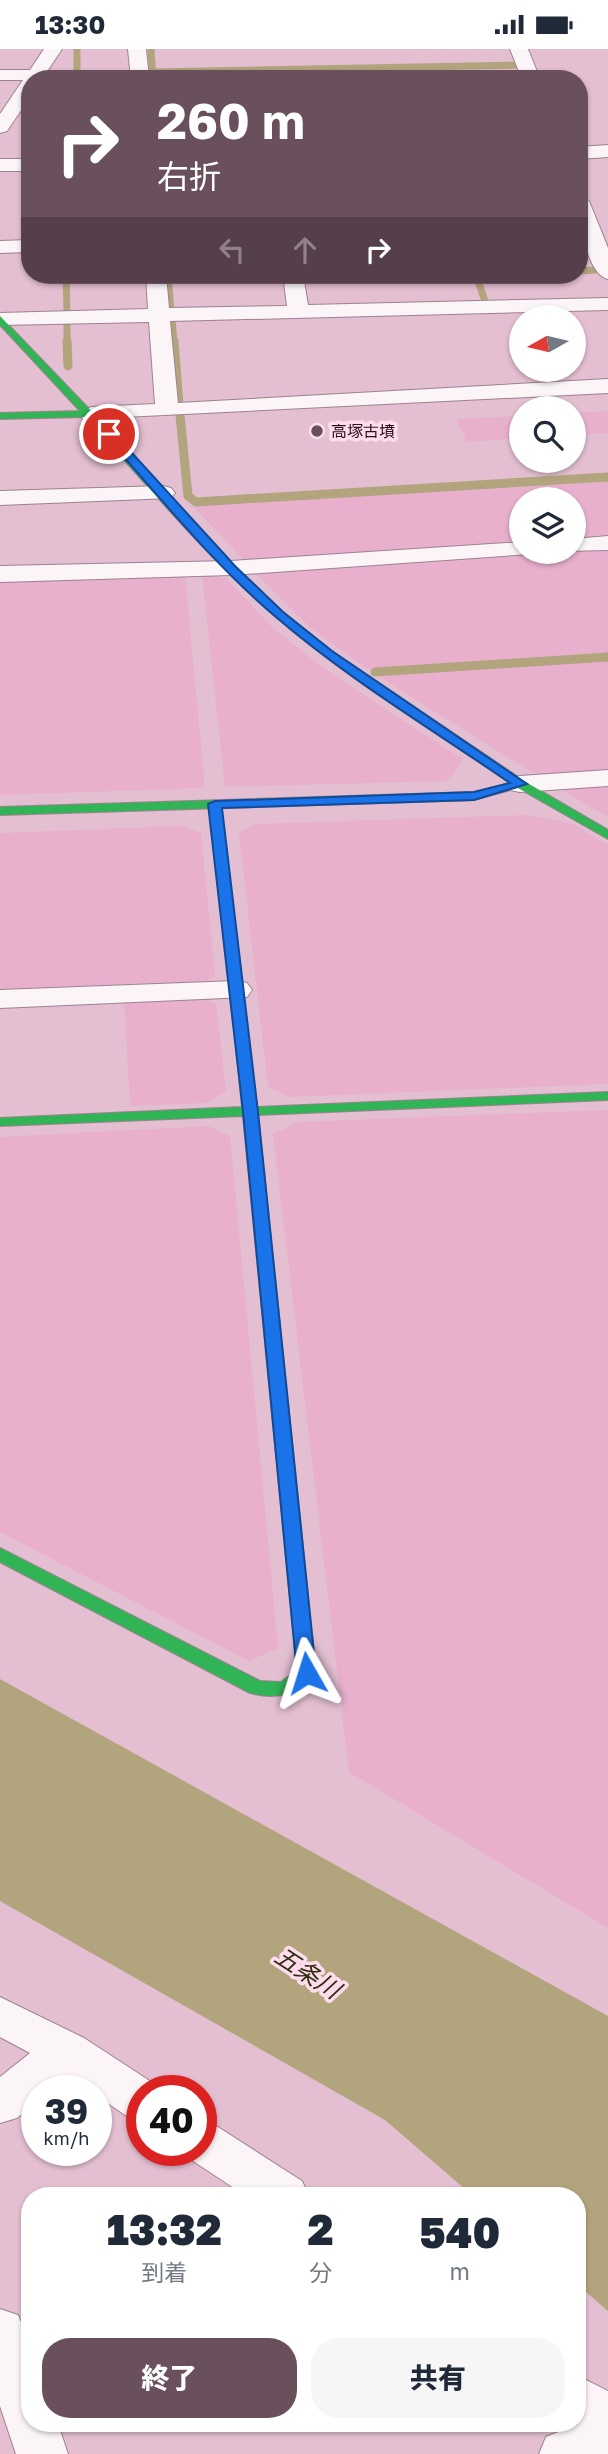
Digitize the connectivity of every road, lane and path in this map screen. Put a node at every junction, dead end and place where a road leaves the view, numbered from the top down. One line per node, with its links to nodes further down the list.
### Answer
1 (53, 49): 4 (street)
2 (138, 49): 5 (street)
3 (519, 49): 6 (street)
4 (39, 70)
5 (139, 70)
6 (527, 70)
7 (0, 75): 8 (street)
8 (21, 82)
9 (21, 88): 11 (street)
10 (21, 96): 13 (street)
11 (0, 99)
12 (21, 120): 13 (street)
13 (3, 123)
14 (608, 151): 15 (street)
15 (588, 152)
16 (0, 165): 17 (street)
17 (21, 165)
18 (593, 233): 21 (street)
19 (21, 246): 20 (street)
20 (0, 247)
21 (608, 274)
22 (157, 284): 26 (street)
23 (294, 284): 25 (street)
24 (608, 304): 25 (street)
25 (299, 311): 26 (street)
26 (160, 315): 27 (street); 29 (street)
27 (0, 319): 30 (street)
28 (608, 386): 29 (street)
29 (167, 409): 30 (street)
30 (91, 414): 31 (street); 32 (street)
31 (0, 416)
32 (163, 493): 33 (street); 37 (street)
33 (0, 498)
34 (608, 544): 35 (street)
35 (586, 545)
36 (509, 550): 37 (street)
37 (231, 568): 38 (street); 40 (street)
38 (0, 574)
39 (608, 778): 40 (street)
40 (520, 784): 41 (street); 43 (street)
41 (215, 804): 42 (street); 44 (street)
42 (0, 811)
43 (608, 835)
44 (236, 990): 45 (street); 47 (street)
45 (0, 999)
46 (608, 1096): 47 (street)
47 (250, 1112): 48 (street); 49 (street)
48 (0, 1122)
49 (0, 1554)
50 (0, 2015): 51 (street)
51 (68, 2051): 52 (street); 53 (street)
52 (126, 2090)
53 (0, 2104)
54 (217, 2151): 55 (street)
55 (271, 2187)
56 (0, 2331): 57 (street)
57 (21, 2392)
58 (586, 2405): 59 (street)
59 (608, 2420)
60 (35, 2432): 62 (street)
61 (608, 2436): 63 (street)
62 (42, 2454)
63 (565, 2454)

